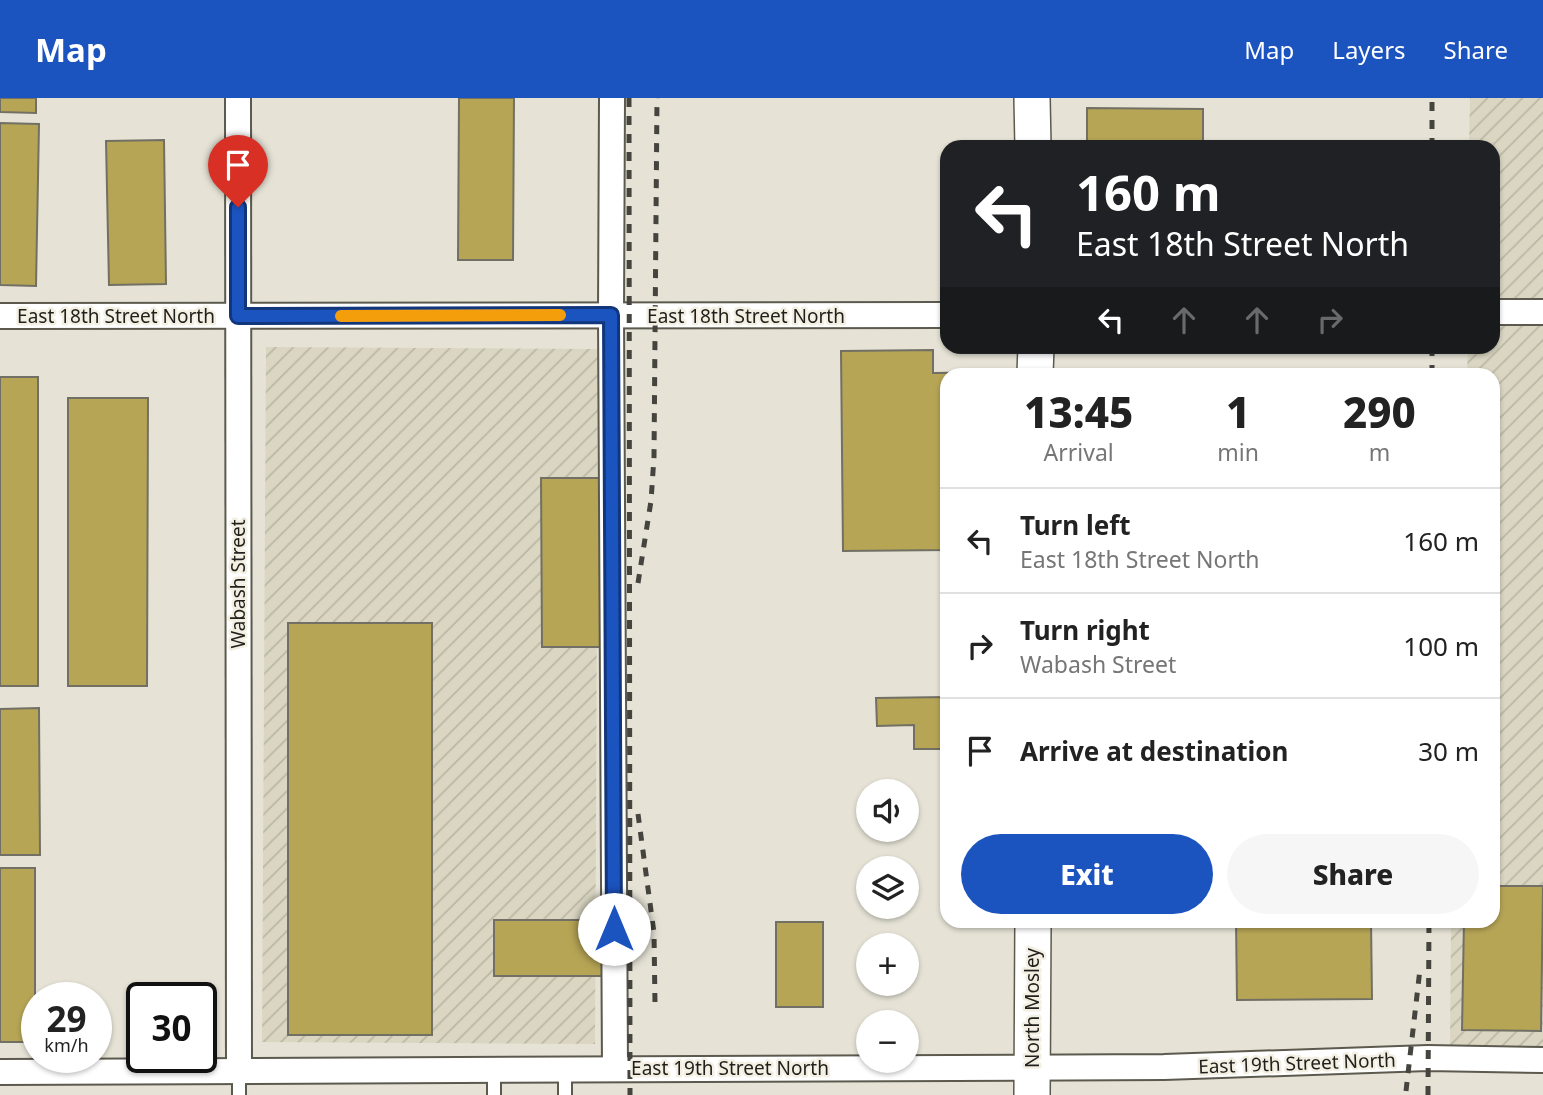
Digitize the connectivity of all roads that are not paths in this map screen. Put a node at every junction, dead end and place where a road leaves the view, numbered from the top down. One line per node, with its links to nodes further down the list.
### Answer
1 (238, 98): 10 (street, Wabash Street)
2 (612, 98): 7 (street)
3 (1032, 98): 4 (street)
4 (1033, 140)
5 (1500, 312): 6 (street)
6 (1543, 312)
7 (611, 315): 8 (street, East 18th Street North); 10 (street, East 18th Street North); 15 (street)
8 (940, 315)
9 (0, 316): 10 (street, East 18th Street North)
10 (238, 316): 18 (street, Wabash Street)
11 (1032, 928): 17 (street, North Mosley)
12 (1543, 1060): 17 (street, East 19th Street North)
13 (494, 1069): 14 (street, East 19th Street North); 18 (street, East 19th Street North); 19 (lane)
14 (565, 1069): 15 (street, East 19th Street North); 20 (lane)
15 (615, 1069): 17 (street, East 19th Street North)
16 (0, 1072): 18 (street, East 19th Street North)
17 (1032, 1081)
18 (239, 1083)
19 (494, 1095)
20 (565, 1095)

